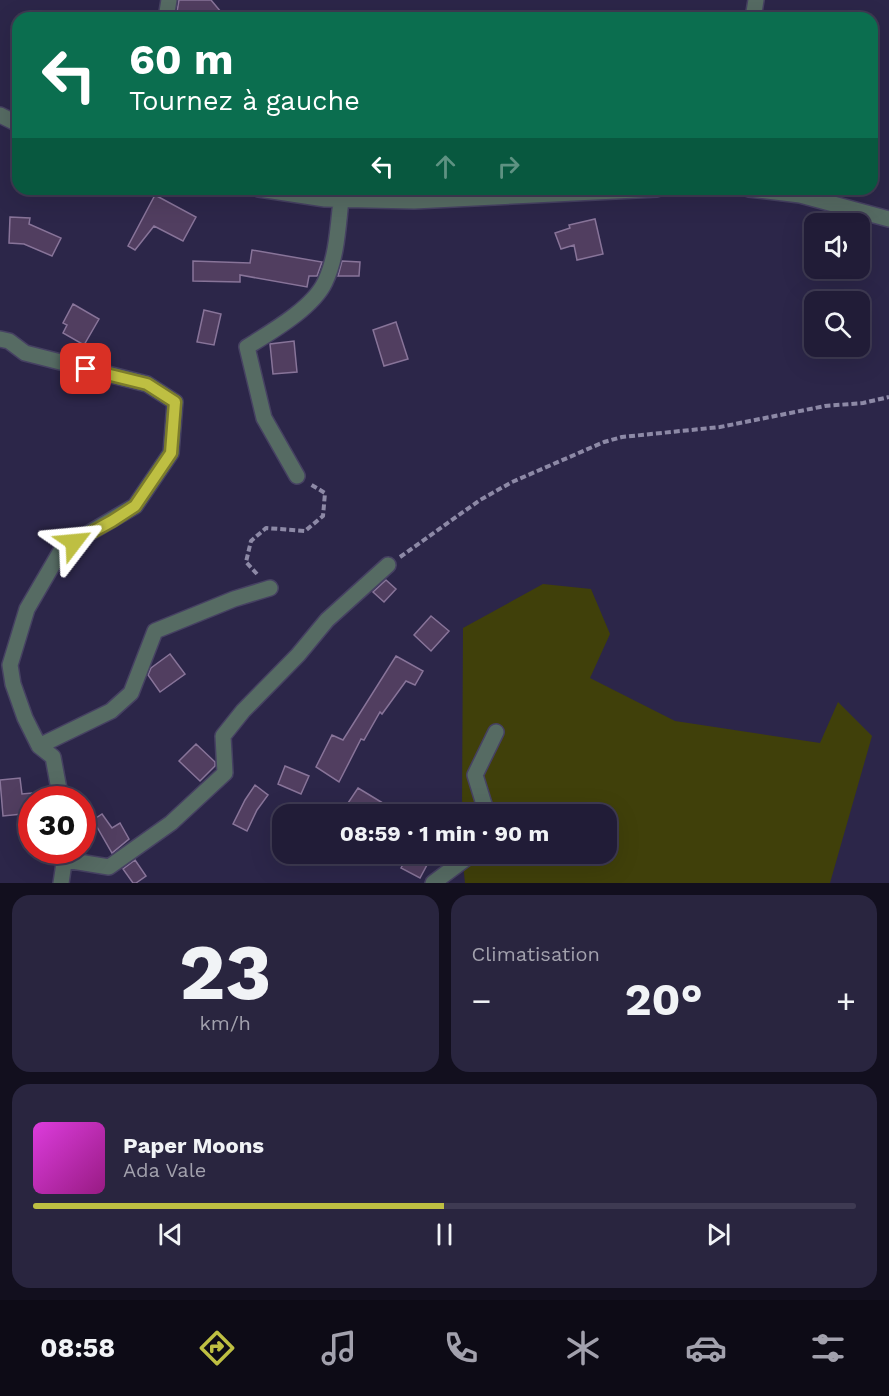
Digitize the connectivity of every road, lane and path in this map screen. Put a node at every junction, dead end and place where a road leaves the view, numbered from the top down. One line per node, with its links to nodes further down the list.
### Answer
1 (299, 195): 4 (street)
2 (511, 195): 4 (street)
3 (800, 195): 5 (street)
4 (341, 200): 8 (street)
5 (889, 219)
6 (0, 339): 12 (street)
7 (889, 397): 9 (path)
8 (297, 476): 10 (path)
9 (388, 565): 17 (street)
10 (270, 588): 14 (street)
11 (0, 651): 12 (street)
12 (10, 665): 14 (street)
13 (496, 732): 16 (street)
14 (39, 746): 15 (street)
15 (58, 786)
16 (484, 804)
17 (96, 863)
18 (64, 864): 20 (street)
19 (459, 864): 21 (street)
20 (61, 883)
21 (433, 883)

